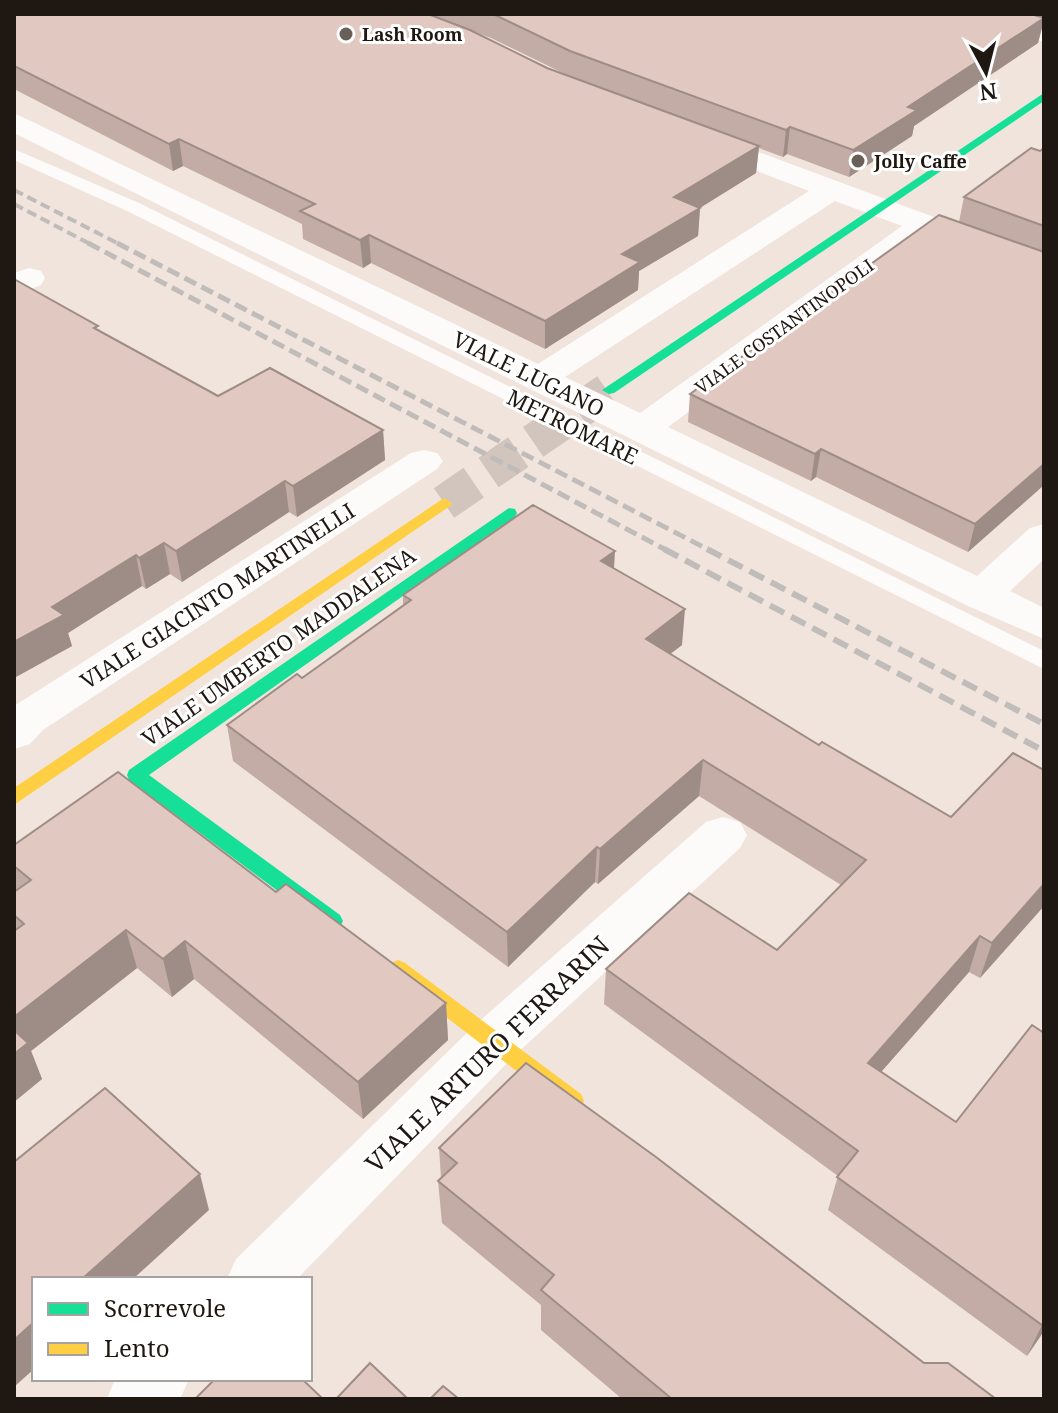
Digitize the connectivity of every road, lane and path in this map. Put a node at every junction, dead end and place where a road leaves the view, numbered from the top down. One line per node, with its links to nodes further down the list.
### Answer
1 (983, 14): 2 (street)
2 (1044, 34)
3 (1044, 96): 8 (street)
4 (14, 122): 11 (street, VIALE LUGANO)
5 (673, 129): 7 (street)
6 (14, 154): 20 (lane, METROMARE)
7 (832, 189): 8 (street); 11 (street)
8 (881, 207): 9 (street); 12 (street)
9 (925, 224): 10 (street); 13 (street, VIALE COSTANTINOPOLI)
10 (1044, 269)
11 (540, 378): 13 (street, VIALE LUGANO)
12 (609, 390)
13 (643, 428): 18 (street, VIALE LUGANO)
14 (424, 461): 21 (street, VIALE GIACINTO MARTINELLI)
15 (444, 503): 22 (street)
16 (509, 513): 24 (street, VIALE UMBERTO MADDALENA)
17 (1044, 537): 18 (street)
18 (981, 595): 19 (street, VIALE LUGANO)
19 (1044, 625)
20 (1044, 661)
21 (14, 733)
22 (14, 798)
23 (723, 835): 26 (street, VIALE ARTURO FERRARIN)
24 (353, 936)
25 (379, 955): 26 (street)
26 (494, 1041): 27 (street); 28 (street, VIALE ARTURO FERRARIN)
27 (582, 1109)
28 (259, 1277)
29 (156, 1381): 30 (street)
30 (138, 1399)

